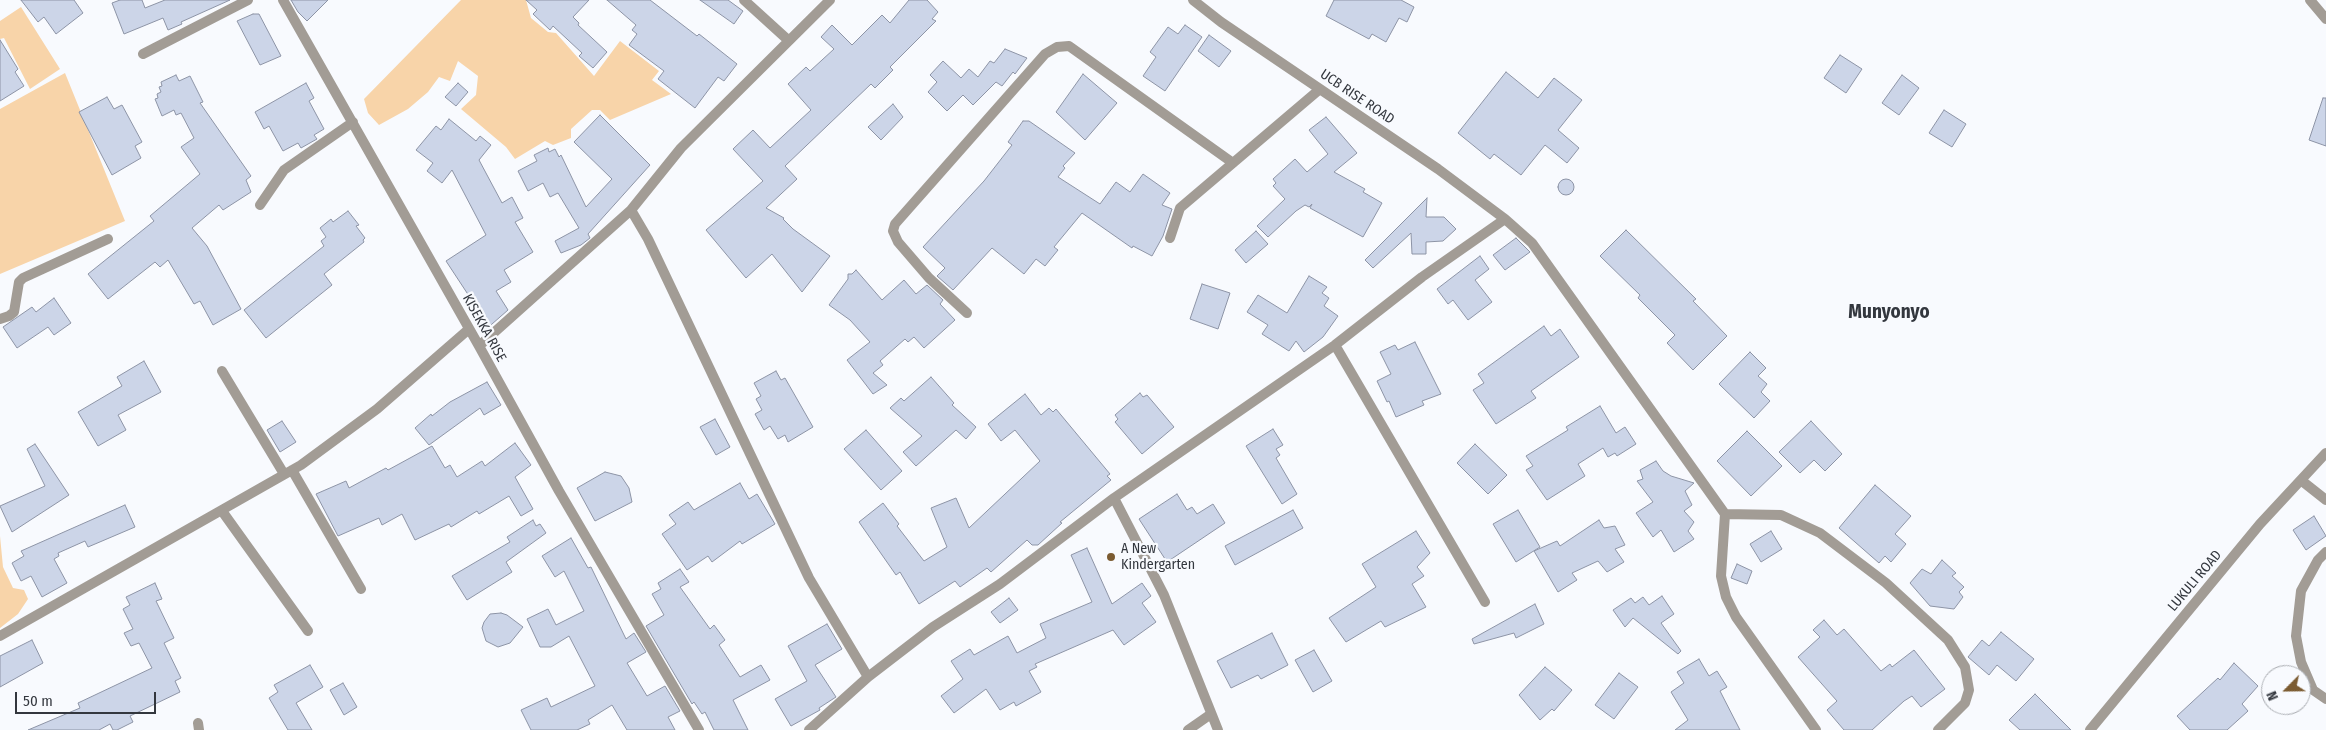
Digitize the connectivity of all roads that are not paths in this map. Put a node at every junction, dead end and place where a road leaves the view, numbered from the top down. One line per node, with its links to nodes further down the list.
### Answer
1 (248, 0): 9 (street)
2 (283, 0): 11 (street, KISEKKA RISE)
3 (744, 0): 8 (street)
4 (830, 0): 8 (street)
5 (1193, 0): 10 (street, UCB RISE ROAD)
6 (2310, 0): 7 (street)
7 (2326, 20)
8 (788, 40): 14 (street)
9 (143, 54)
10 (1320, 89): 12 (street); 15 (street, UCB RISE ROAD)
11 (353, 122): 13 (street); 20 (street, KISEKKA RISE)
12 (1233, 163): 16 (street); 18 (street)
13 (260, 205)
14 (631, 210): 22 (street); 36 (street)
15 (1505, 219): 21 (street); 30 (street, UCB RISE ROAD)
16 (1170, 238)
17 (108, 239): 19 (street)
18 (967, 313)
19 (0, 320)
20 (469, 329): 22 (street, KISEKKA RISE); 25 (street)
21 (1335, 345): 27 (street); 33 (street)
22 (479, 346): 39 (street, KISEKKA RISE)
23 (222, 371): 25 (street)
24 (2326, 453): 26 (street, LUKULI ROAD)
25 (288, 472): 29 (street); 32 (street)
26 (2302, 481): 28 (street); 45 (street, LUKULI ROAD)
27 (1114, 498): 36 (street); 38 (street)
28 (2326, 500)
29 (222, 511): 34 (street); 35 (street)
30 (1725, 514): 43 (street); 44 (street)
31 (2326, 552): 37 (street)
32 (361, 589)
33 (1485, 602)
34 (308, 631)
35 (0, 636)
36 (868, 677): 40 (street)
37 (2326, 699)
38 (1211, 714): 41 (street); 42 (street)
39 (699, 730)
40 (809, 730)
41 (1188, 730)
42 (1218, 730)
43 (1816, 730)
44 (1938, 730)
45 (2090, 730)

